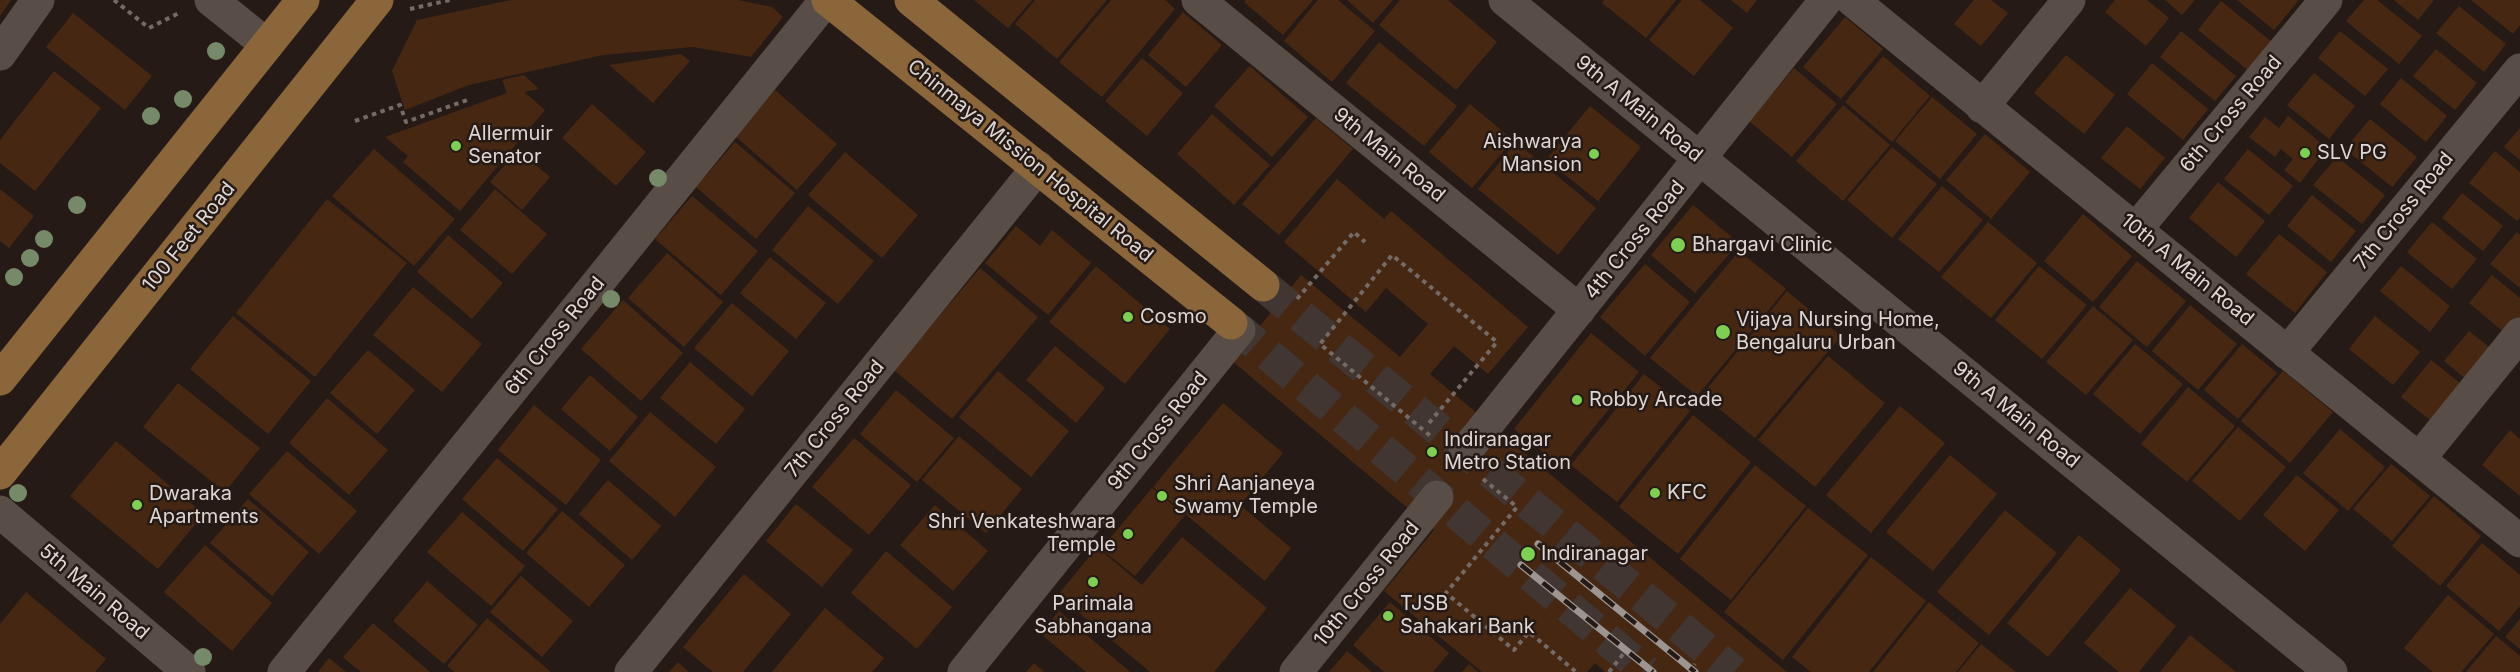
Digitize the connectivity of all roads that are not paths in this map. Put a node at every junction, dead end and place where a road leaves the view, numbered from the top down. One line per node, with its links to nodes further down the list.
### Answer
1 (38, 0): 14 (street)
2 (303, 0): 13 (main road)
3 (377, 0): 27 (main road, 100 Feet Road)
4 (827, 0): 18 (main road, Chinmaya Mission Hospital Road); 32 (street, 6th Cross Road)
5 (911, 0): 21 (main road)
6 (1198, 0): 20 (street, 9th Main Road)
7 (1505, 0): 17 (street, 9th A Main Road)
8 (1826, 0): 17 (street, 4th Cross Road)
9 (1852, 0): 16 (street, 10th A Main Road)
10 (2069, 0): 16 (street)
11 (2326, 0): 19 (street, 6th Cross Road)
12 (199, 4): 13 (street)
13 (267, 45): 24 (main road)
14 (0, 54)
15 (2520, 70): 23 (street, 7th Cross Road)
16 (1982, 107): 19 (street, 10th A Main Road)
17 (1700, 158): 20 (street, 4th Cross Road); 36 (street, 9th A Main Road)
18 (1038, 167): 21 (main road, Chinmaya Mission Hospital Road); 33 (street, 7th Cross Road)
19 (2137, 228): 23 (street, 10th A Main Road)
20 (1579, 310): 25 (street, 4th Cross Road)
21 (1235, 327): 34 (street, 9th Cross Road)
22 (2520, 334): 26 (street)
23 (2287, 353): 26 (street, 10th A Main Road)
24 (0, 379)
25 (1461, 457)
26 (2419, 459): 30 (street, 10th A Main Road)
27 (0, 473)
28 (1437, 497): 35 (street, 10th Cross Road)
29 (0, 512): 31 (street, 5th Main Road)
30 (2520, 542)
31 (189, 672)
32 (284, 672)
33 (631, 672)
34 (964, 672)
35 (1296, 672)
36 (2331, 672)

